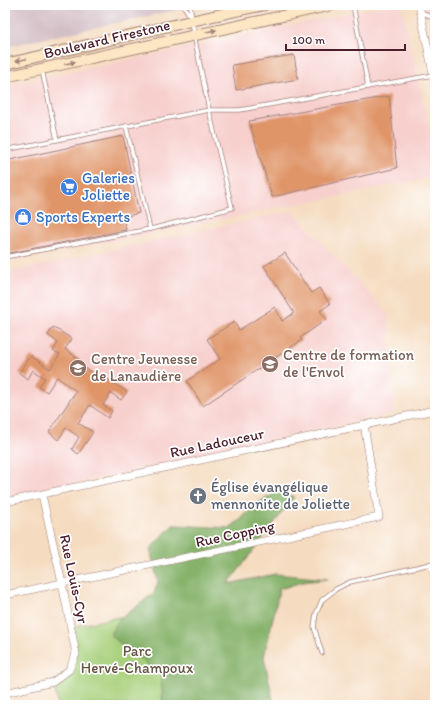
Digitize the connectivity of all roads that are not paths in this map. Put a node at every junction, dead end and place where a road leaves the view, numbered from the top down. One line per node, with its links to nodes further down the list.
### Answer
1 (183, 5): 8 (lane)
2 (190, 5): 8 (lane)
3 (264, 5): 8 (main road, Boulevard Firestone)
4 (332, 5): 9 (main road, Boulevard Firestone, one-way to 4)
5 (353, 5): 15 (lane)
6 (420, 8): 7 (lane); 12 (street)
7 (435, 19)
8 (193, 20): 9 (lane); 10 (main road, Boulevard Firestone, one-way to 10)
9 (194, 35): 11 (main road, Boulevard Firestone, one-way to 9); 16 (lane)
10 (5, 64)
11 (42, 69): 13 (main road, Boulevard Firestone); 18 (lane)
12 (433, 75): 14 (street); 15 (lane)
13 (5, 77)
14 (435, 83)
15 (368, 87): 16 (lane)
16 (209, 110): 17 (lane); 20 (lane)
17 (126, 126): 18 (lane); 20 (lane)
18 (57, 140): 19 (lane)
19 (5, 150)
20 (150, 229): 21 (lane)
21 (5, 257)
22 (435, 410): 23 (street, Rue Ladouceur)
23 (364, 424): 24 (street, Rue Ladouceur); 29 (street, Rue Copping)
24 (42, 494): 25 (street, Rue Ladouceur); 29 (street, Rue Louis-Cyr)
25 (5, 502)
26 (435, 563): 27 (lane)
27 (429, 564): 28 (lane); 31 (lane)
28 (435, 578)
29 (62, 583): 30 (street, Rue Copping); 32 (street, Rue Louis-Cyr)
30 (5, 596)
31 (322, 654)
32 (5, 693)

